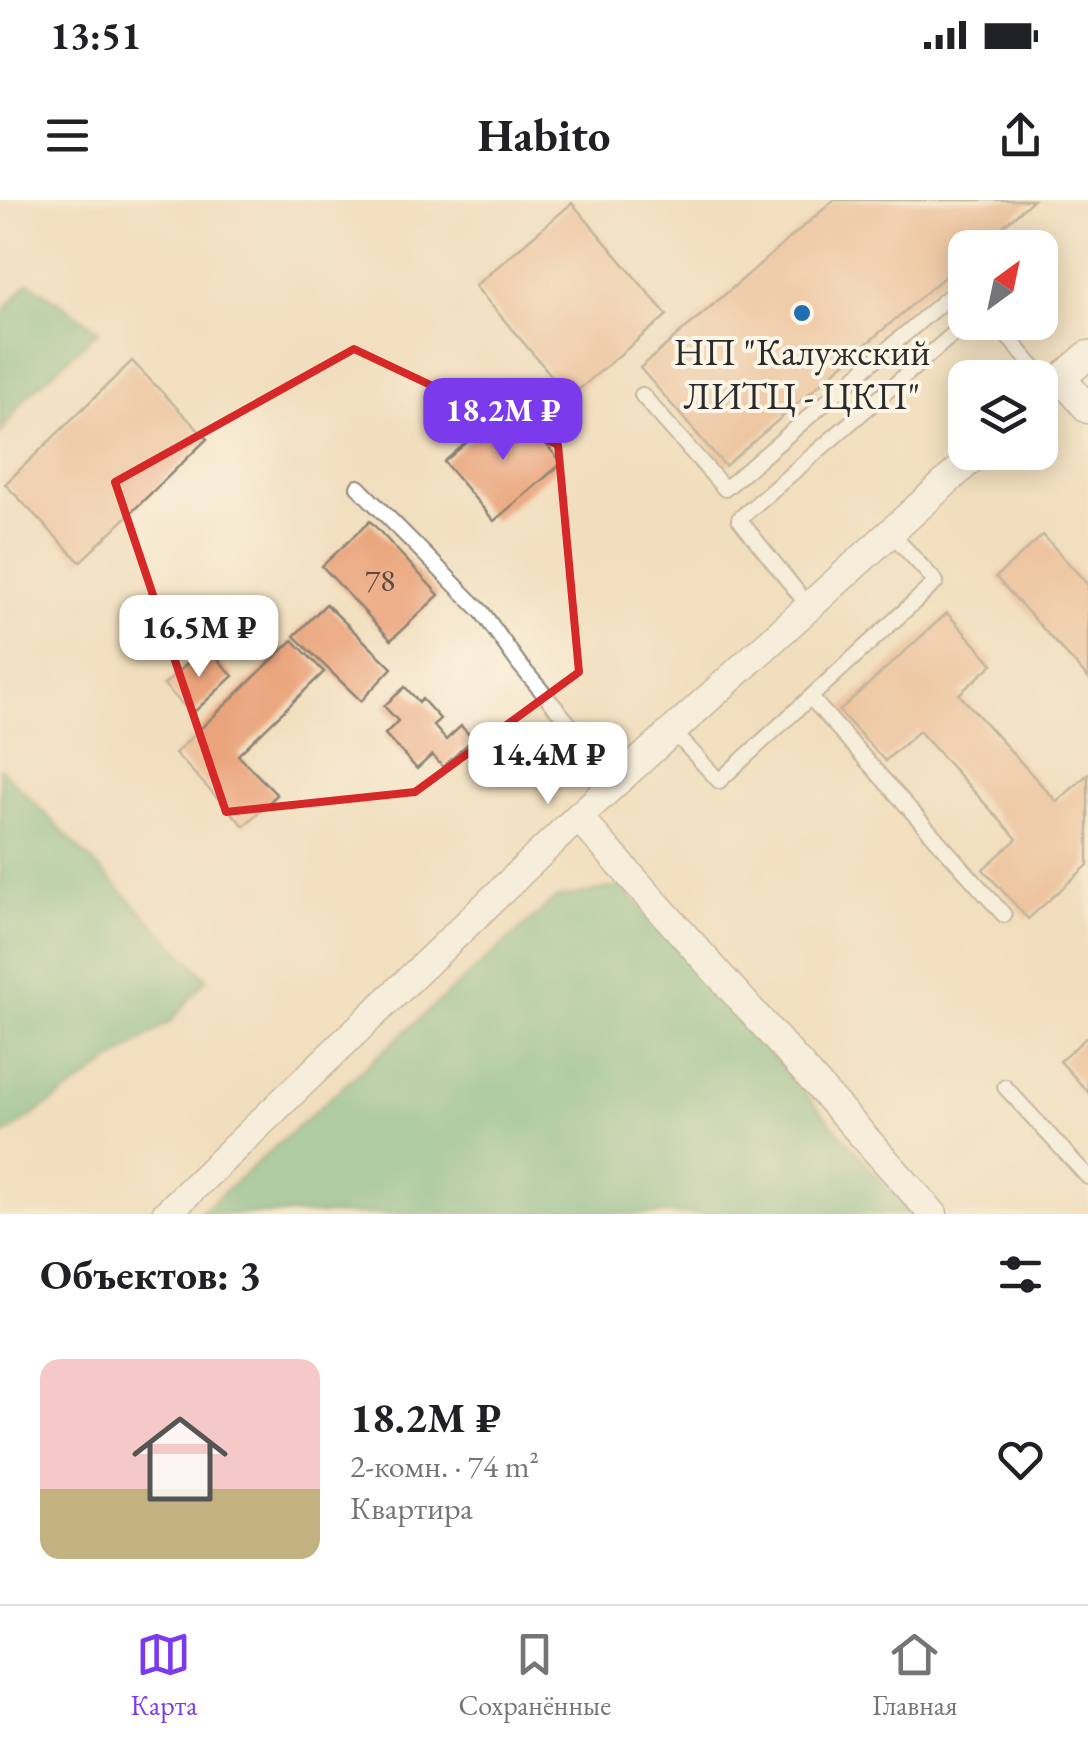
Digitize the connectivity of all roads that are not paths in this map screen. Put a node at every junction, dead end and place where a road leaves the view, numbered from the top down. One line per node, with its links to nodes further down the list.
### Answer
1 (948, 297): 8 (lane)
2 (948, 338): 13 (lane)
3 (1010, 340): 5 (lane)
4 (1088, 355): 6 (street)
5 (1027, 360)
6 (1058, 382)
7 (1058, 392): 9 (street)
8 (642, 395)
9 (1088, 409)
10 (959, 470): 12 (street)
11 (358, 488): 16 (lane)
12 (891, 533): 13 (street); 14 (lane)
13 (810, 608): 15 (street)
14 (811, 698): 15 (lane); 18 (lane)
15 (674, 732): 16 (street)
16 (619, 782): 17 (street)
17 (578, 817): 21 (street); 22 (street)
18 (1004, 915)
19 (1005, 1086): 20 (lane)
20 (1088, 1177)
21 (166, 1214)
22 (933, 1214)

